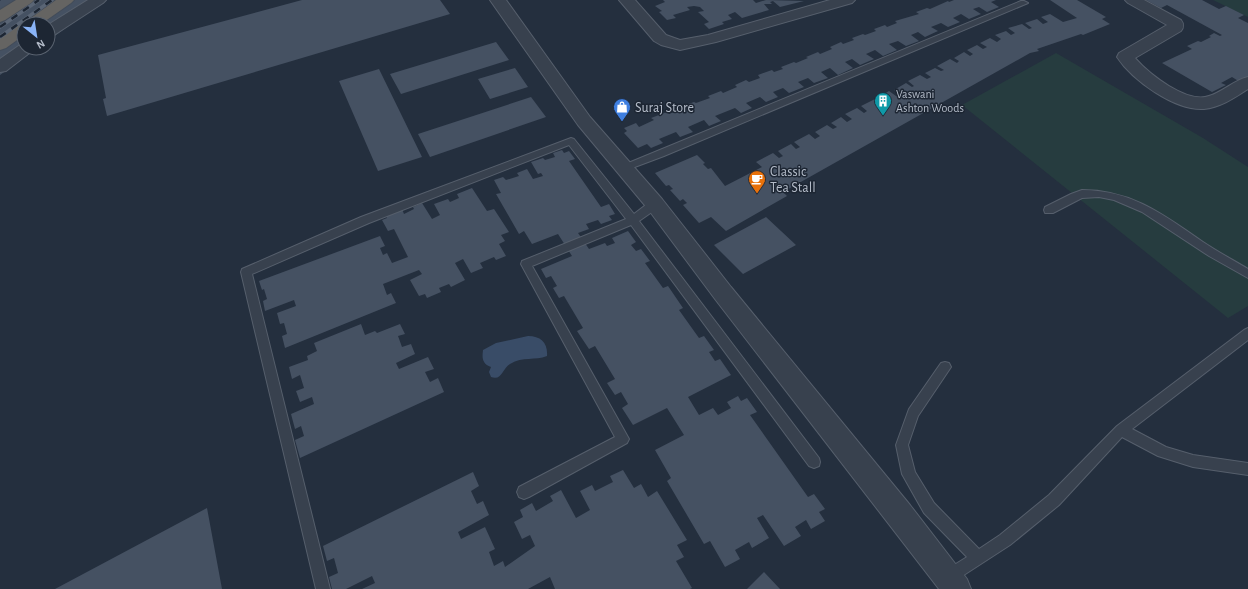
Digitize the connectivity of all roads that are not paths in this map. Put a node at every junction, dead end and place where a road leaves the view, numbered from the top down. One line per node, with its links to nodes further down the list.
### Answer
1 (26, 0): 10 (highway)
2 (66, 0): 9 (highway)
3 (98, 0): 11 (street)
4 (498, 0): 17 (street)
5 (627, 0): 6 (street)
6 (847, 0)
7 (1133, 0): 16 (street)
8 (1024, 3): 17 (lane)
9 (43, 16)
10 (0, 17)
11 (56, 27)
12 (16, 34): 13 (highway)
13 (0, 45)
14 (16, 55): 15 (street)
15 (0, 67)
16 (1248, 82)
17 (624, 168): 18 (street)
18 (655, 204): 20 (lane); 29 (street)
19 (1049, 210): 21 (lane)
20 (633, 220): 25 (lane); 27 (lane); 30 (lane)
21 (1248, 274)
22 (1248, 334): 24 (lane)
23 (945, 367): 28 (lane)
24 (1121, 430): 26 (lane); 28 (lane)
25 (814, 462)
26 (1248, 469)
27 (524, 492)
28 (978, 558): 29 (lane)
29 (953, 583)
30 (323, 589)

